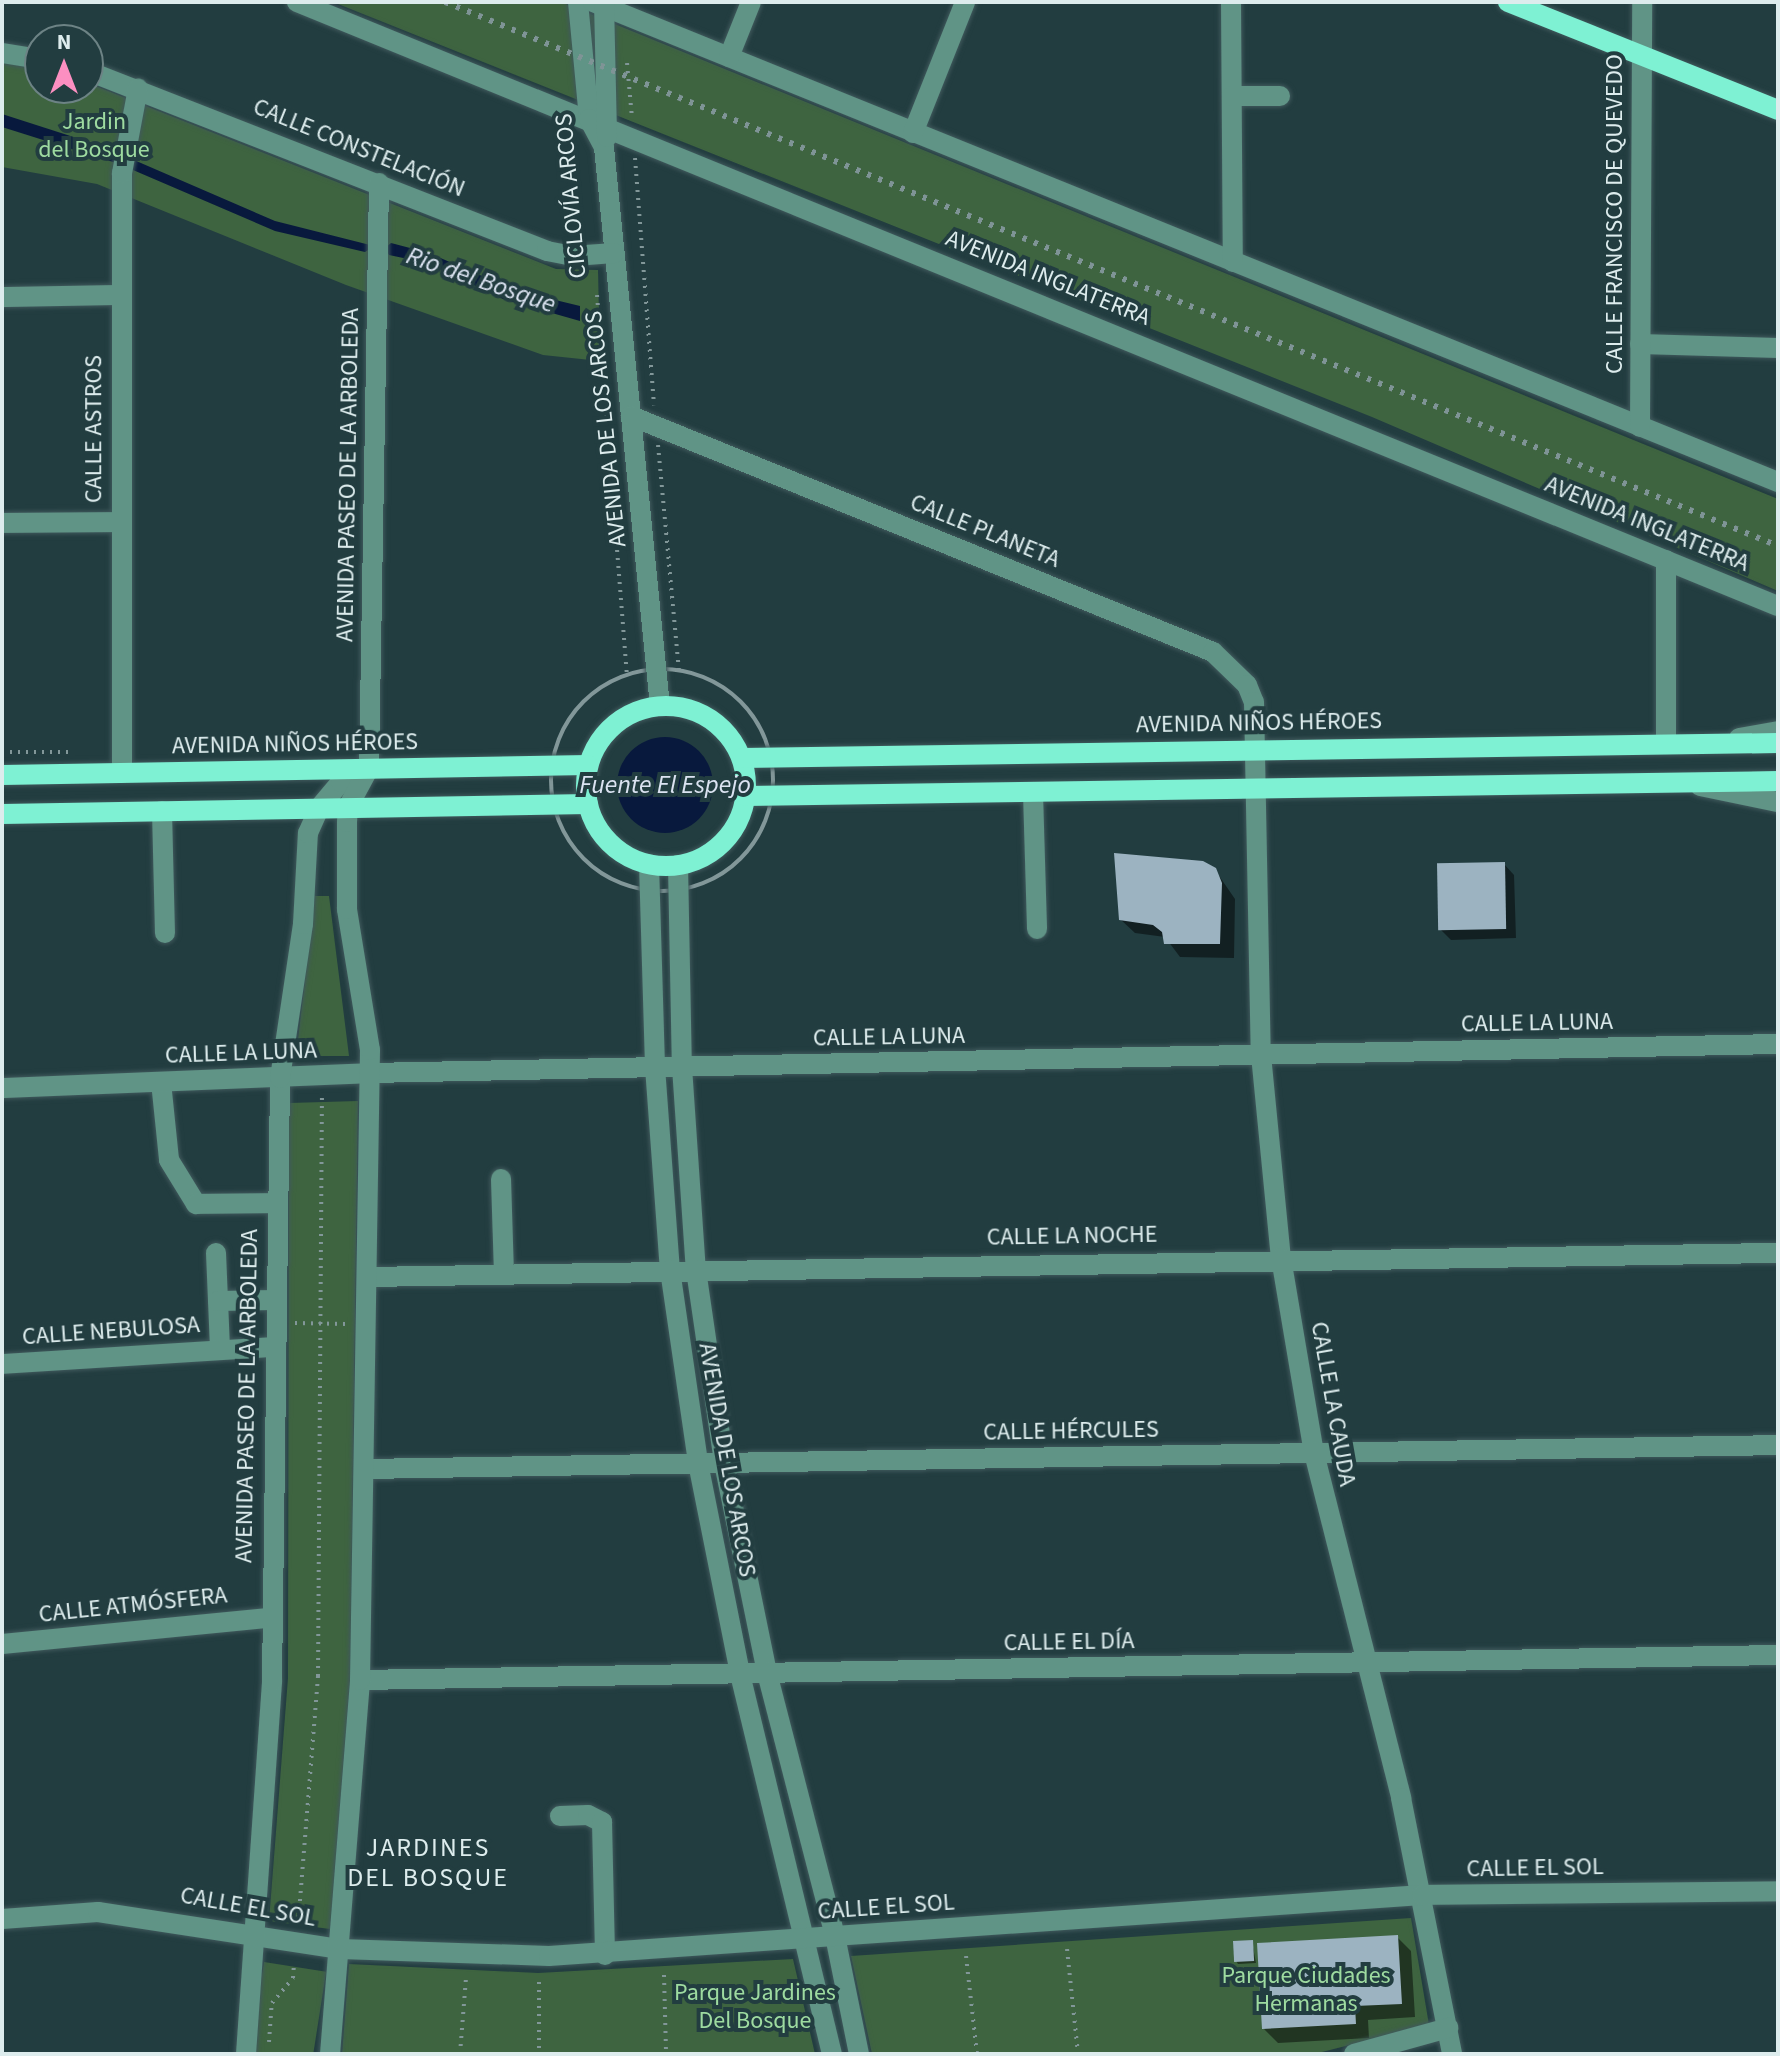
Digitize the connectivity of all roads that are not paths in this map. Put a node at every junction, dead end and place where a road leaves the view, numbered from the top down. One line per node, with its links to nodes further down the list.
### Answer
1 (297, 2): 18 (street, AVENIDA INGLATERRA)
2 (578, 2): 18 (street)
3 (751, 2): 12 (street)
4 (965, 2): 19 (street)
5 (1231, 2): 15 (street)
6 (1508, 2): 10 (main road)
7 (1642, 2): 10 (street, CALLE FRANCISCO DE QUEVEDO)
8 (600, 3): 12 (street); 20 (street, AVENIDA DE LOS ARCOS)
9 (2, 53): 11 (street)
10 (1642, 55): 17 (main road); 26 (street, CALLE FRANCISCO DE QUEVEDO)
11 (24, 56)
12 (729, 57): 19 (street)
13 (104, 76): 14 (street, CALLE CONSTELACIÓN)
14 (138, 88): 21 (street, CALLE CONSTELACIÓN); 24 (street, CALLE ASTROS)
15 (1232, 96): 16 (street); 23 (street)
16 (1280, 96)
17 (1778, 110)
18 (589, 119): 20 (street, AVENIDA INGLATERRA)
19 (913, 133): 23 (street)
20 (607, 137): 22 (street, AVENIDA DE LOS ARCOS); 33 (street, AVENIDA INGLATERRA)
21 (379, 183): 22 (street, CALLE CONSTELACIÓN); 43 (street, AVENIDA PASEO DE LA ARBOLEDA)
22 (604, 254): 28 (street, AVENIDA DE LOS ARCOS)
23 (1233, 262): 29 (street)
24 (121, 295): 25 (street); 31 (street, CALLE ASTROS)
25 (2, 297)
26 (1640, 344): 27 (street); 29 (street, CALLE FRANCISCO DE QUEVEDO)
27 (1778, 348)
28 (631, 416): 35 (street, AVENIDA DE LOS ARCOS); 40 (street, CALLE PLANETA)
29 (1640, 427): 30 (street)
30 (1778, 482)
31 (119, 522): 32 (street); 44 (street, CALLE ASTROS)
32 (2, 523)
33 (1666, 560): 34 (street, AVENIDA INGLATERRA); 38 (street)
34 (1778, 606)
35 (660, 706): 41 (main road); 42 (main road)
36 (1778, 731): 37 (street)
37 (1719, 742): 38 (main road, AVENIDA NIÑOS HÉROES); 39 (main road, AVENIDA NIÑOS HÉROES)
38 (1666, 743): 40 (main road, AVENIDA NIÑOS HÉROES)
39 (1778, 743)
40 (1255, 750): 41 (main road, AVENIDA NIÑOS HÉROES); 48 (street, CALLE LA CAUDA)
41 (742, 758): 50 (main road)
42 (588, 765): 43 (main road, AVENIDA NIÑOS HÉROES); 52 (main road)
43 (369, 768): 44 (main road, AVENIDA NIÑOS HÉROES); 53 (street, AVENIDA PASEO DE LA ARBOLEDA); 54 (street, AVENIDA PASEO DE LA ARBOLEDA)
44 (122, 773): 45 (main road, AVENIDA NIÑOS HÉROES)
45 (2, 775)
46 (1778, 781): 47 (main road)
47 (1700, 786): 48 (main road); 51 (street)
48 (1256, 790): 49 (main road); 62 (street, CALLE LA CAUDA)
49 (1033, 793): 50 (main road); 59 (street)
50 (746, 796): 58 (main road)
51 (1778, 802)
52 (588, 804): 53 (main road); 57 (main road)
53 (348, 807): 54 (main road); 65 (street, AVENIDA PASEO DE LA ARBOLEDA)
54 (319, 808): 55 (main road); 66 (street, AVENIDA PASEO DE LA ARBOLEDA)
55 (162, 811): 56 (main road); 60 (street)
56 (2, 814)
57 (649, 864): 58 (main road); 63 (street, AVENIDA DE LOS ARCOS)
58 (678, 865): 64 (street, AVENIDA DE LOS ARCOS)
59 (1037, 929)
60 (165, 933)
61 (1778, 1044): 62 (street, CALLE LA LUNA)
62 (1261, 1055): 64 (street, CALLE LA LUNA); 73 (street, CALLE LA CAUDA)
63 (655, 1067): 64 (street, CALLE LA LUNA); 65 (street, CALLE LA LUNA); 74 (street, AVENIDA DE LOS ARCOS)
64 (682, 1067): 75 (street, AVENIDA DE LOS ARCOS)
65 (370, 1073): 66 (street, CALLE LA LUNA); 77 (street, AVENIDA PASEO DE LA ARBOLEDA)
66 (280, 1078): 67 (street, CALLE LA LUNA); 70 (street, AVENIDA PASEO DE LA ARBOLEDA)
67 (161, 1082): 68 (street, CALLE LA LUNA); 70 (street)
68 (2, 1088)
69 (501, 1179): 76 (street)
70 (277, 1203): 78 (street, AVENIDA PASEO DE LA ARBOLEDA)
71 (216, 1253): 79 (street)
72 (1778, 1253): 73 (street, CALLE LA NOCHE)
73 (1281, 1258): 75 (street, CALLE LA NOCHE); 84 (street, CALLE LA CAUDA)
74 (670, 1270): 75 (street, CALLE LA NOCHE); 76 (street, CALLE LA NOCHE); 85 (street, AVENIDA DE LOS ARCOS)
75 (696, 1270): 86 (street, AVENIDA DE LOS ARCOS)
76 (504, 1274): 77 (street, CALLE LA NOCHE)
77 (368, 1277): 87 (street, AVENIDA PASEO DE LA ARBOLEDA)
78 (274, 1300): 79 (street); 80 (street, AVENIDA PASEO DE LA ARBOLEDA)
79 (218, 1301): 81 (street)
80 (272, 1347): 81 (street, CALLE NEBULOSA); 88 (street, AVENIDA PASEO DE LA ARBOLEDA)
81 (220, 1349): 82 (street, CALLE NEBULOSA)
82 (2, 1364)
83 (1778, 1445): 84 (street, CALLE HÉRCULES)
84 (1314, 1453): 86 (street, CALLE HÉRCULES); 91 (street, CALLE LA CAUDA)
85 (698, 1463): 86 (street, CALLE HÉRCULES); 87 (street, CALLE HÉRCULES); 93 (street, AVENIDA DE LOS ARCOS)
86 (724, 1463): 92 (street, AVENIDA DE LOS ARCOS)
87 (365, 1469): 94 (street, AVENIDA PASEO DE LA ARBOLEDA)
88 (269, 1618): 89 (street, CALLE ATMÓSFERA); 100 (street, AVENIDA PASEO DE LA ARBOLEDA)
89 (2, 1644)
90 (1778, 1655): 91 (street, CALLE EL DÍA)
91 (1366, 1662): 92 (street, CALLE EL DÍA); 97 (street, CALLE LA CAUDA)
92 (767, 1673): 93 (street, CALLE EL DÍA); 99 (street, AVENIDA DE LOS ARCOS)
93 (740, 1674): 94 (street, CALLE EL DÍA); 101 (street, AVENIDA DE LOS ARCOS)
94 (360, 1680): 102 (street, AVENIDA PASEO DE LA ARBOLEDA)
95 (560, 1816): 103 (street)
96 (1778, 1891): 97 (street, CALLE EL SOL)
97 (1422, 1895): 99 (street, CALLE EL SOL); 104 (street, CALLE LA CAUDA)
98 (2, 1919): 100 (street, CALLE EL SOL)
99 (835, 1936): 101 (street, CALLE EL SOL); 108 (street, AVENIDA DE LOS ARCOS)
100 (255, 1937): 102 (street, CALLE EL SOL); 105 (street, AVENIDA PASEO DE LA ARBOLEDA)
101 (807, 1939): 103 (street, CALLE EL SOL); 107 (street, AVENIDA DE LOS ARCOS)
102 (340, 1949): 103 (street, CALLE EL SOL); 106 (street, AVENIDA PASEO DE LA ARBOLEDA)
103 (605, 1955)
104 (1448, 2028): 109 (street); 110 (street, CALLE LA CAUDA)
105 (246, 2054)
106 (330, 2054)
107 (832, 2054)
108 (859, 2054)
109 (1354, 2054)
110 (1452, 2054)

